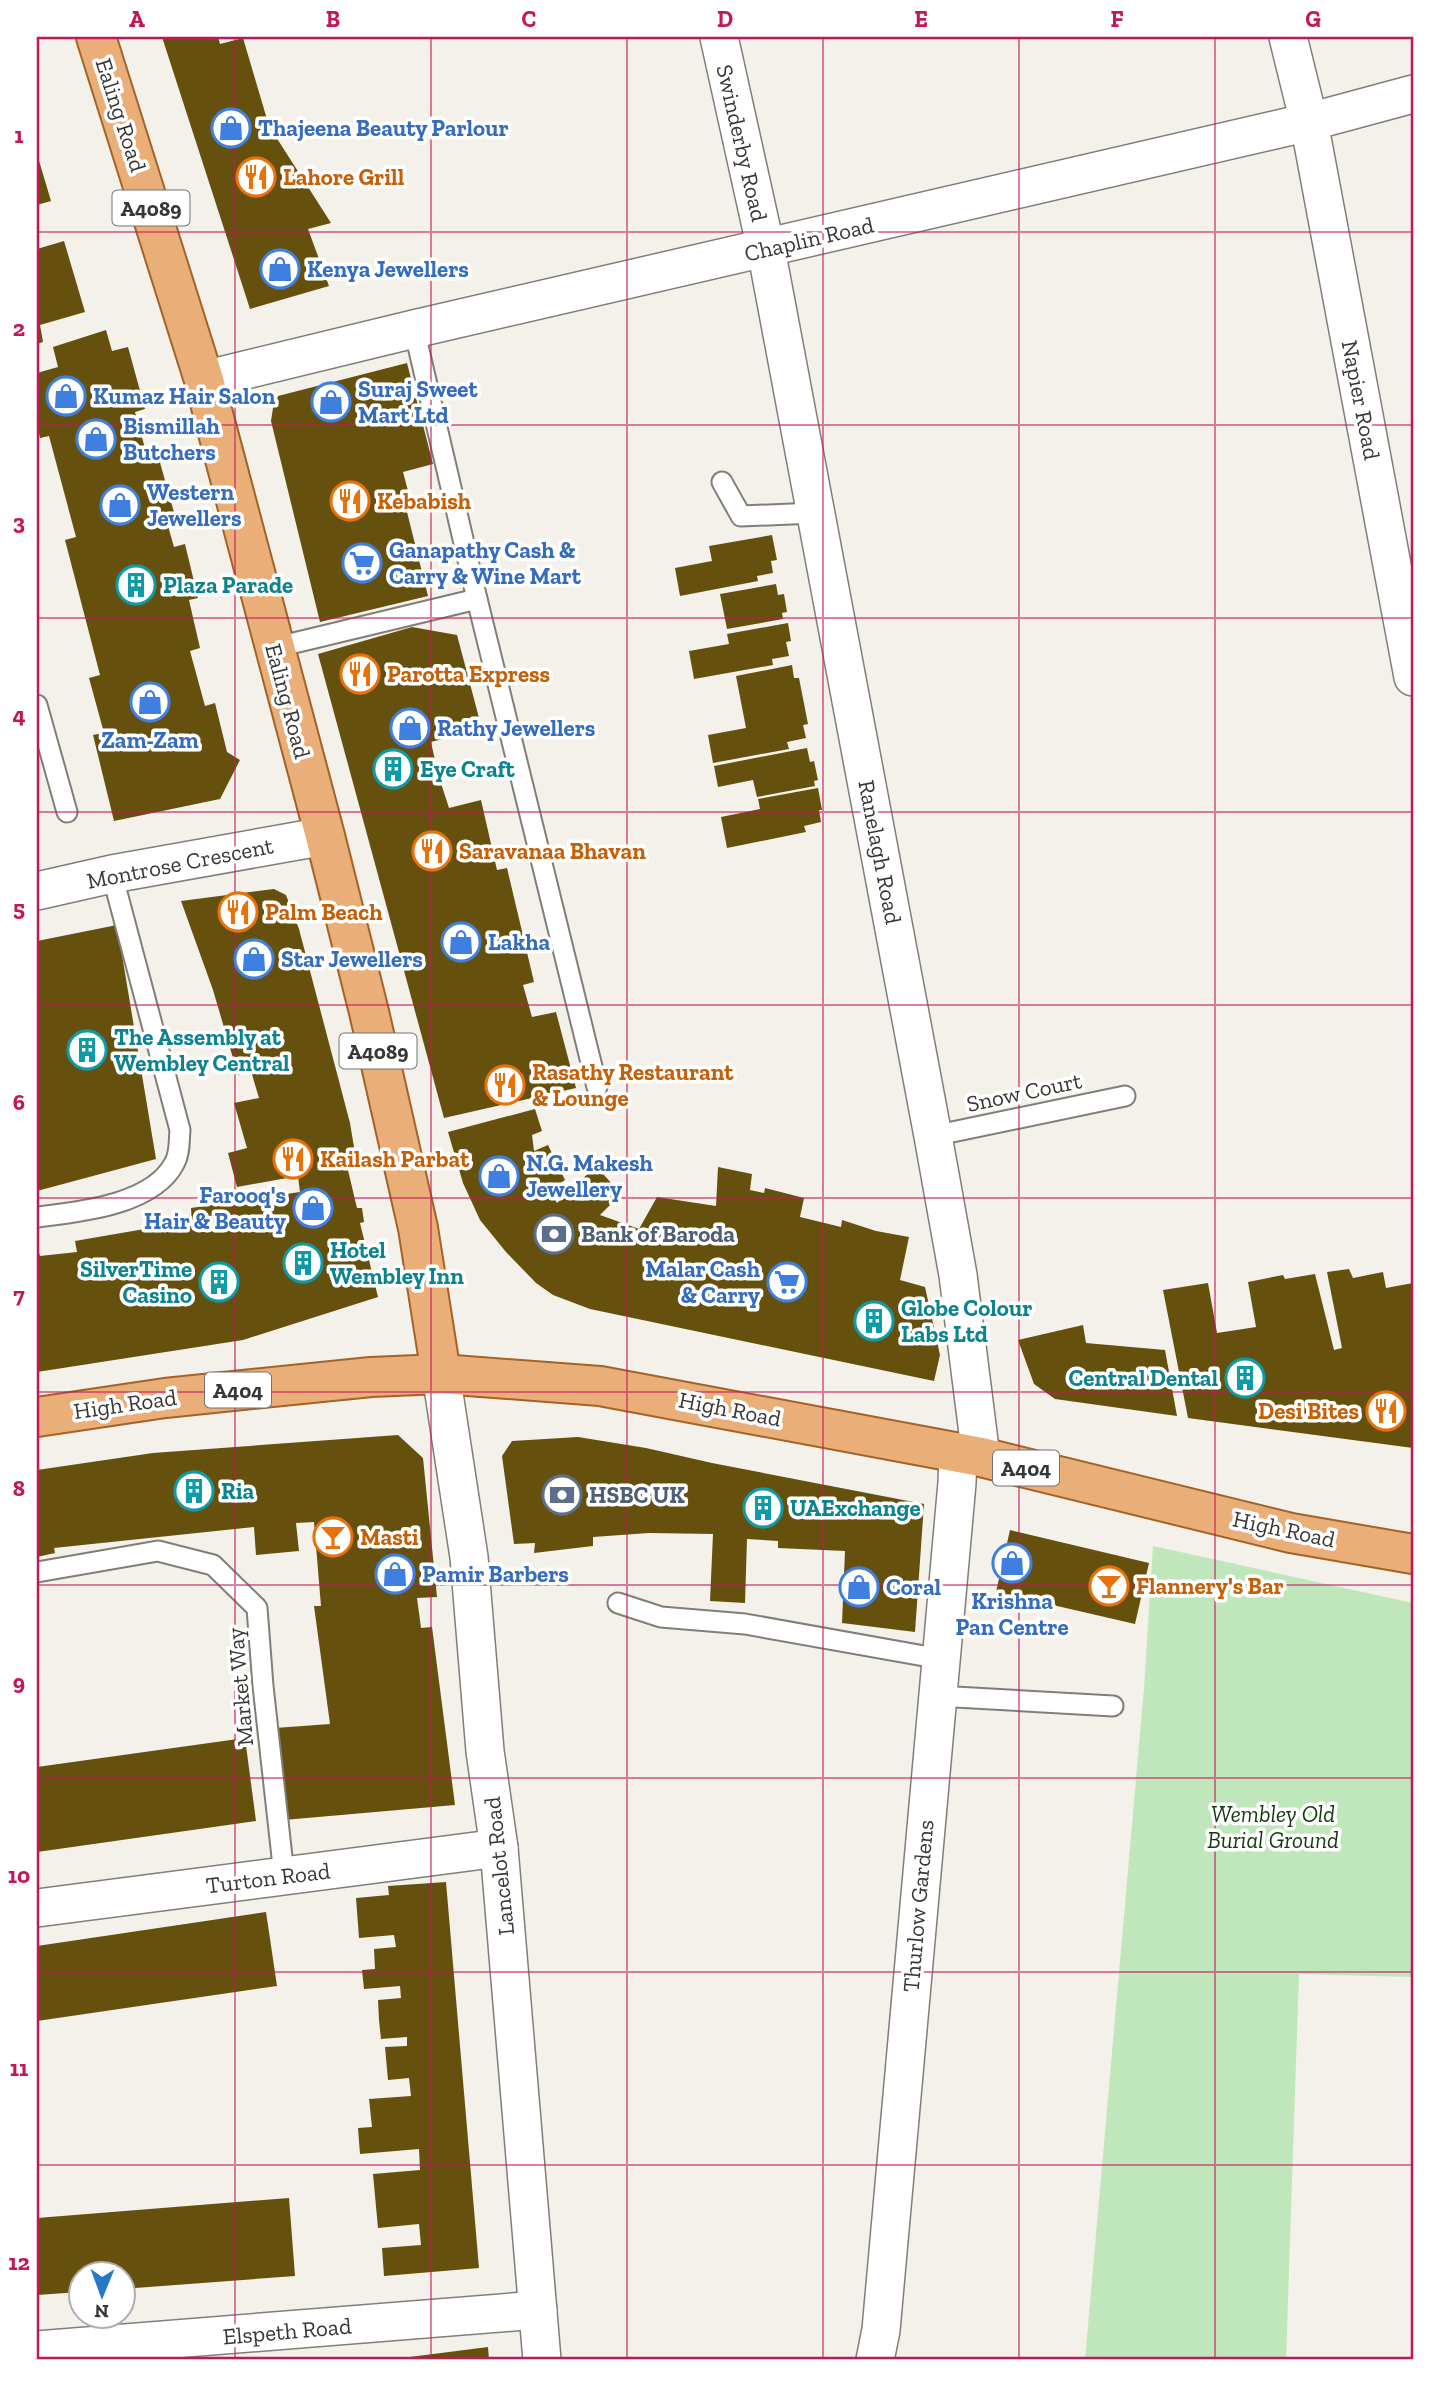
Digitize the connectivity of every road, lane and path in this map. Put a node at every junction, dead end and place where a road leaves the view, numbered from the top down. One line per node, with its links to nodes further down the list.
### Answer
1 (96, 37): 8 (main road, Ealing Road / A4089)
2 (719, 37): 6 (street, Swinderby Road)
3 (1288, 37): 5 (street, Napier Road)
4 (1413, 94): 5 (street, Chaplin Road)
5 (1309, 122): 6 (street, Chaplin Road); 13 (street, Napier Road)
6 (766, 249): 7 (street, Chaplin Road); 10 (street, Ranelagh Road)
7 (414, 329): 8 (street, Chaplin Road); 11 (lane)
8 (204, 380): 12 (main road, Ealing Road / A4089)
9 (722, 482): 10 (lane)
10 (816, 513): 21 (street, Ranelagh Road)
11 (477, 599): 12 (lane); 19 (lane)
12 (273, 648): 16 (main road, Ealing Road / A4089)
13 (1413, 677)
14 (37, 705): 15 (lane)
15 (67, 812)
16 (325, 836): 17 (street, Montrose Crescent); 23 (main road, Ealing Road / A4089)
17 (112, 874): 18 (street, Montrose Crescent); 22 (lane)
18 (37, 891)
19 (597, 1087)
20 (1125, 1096): 21 (lane, Snow Court)
21 (933, 1136): 25 (street, Ranelagh Road)
22 (37, 1217)
23 (441, 1374): 24 (main road, High Road / A404); 25 (main road, High Road / A404); 32 (street, Lancelot Road)
24 (37, 1417)
25 (970, 1455): 26 (main road, High Road / A404); 29 (street, Thurlow Gardens)
26 (1413, 1554)
27 (37, 1572): 33 (lane, Market Way)
28 (618, 1603): 29 (lane)
29 (941, 1659): 30 (street, Thurlow Gardens)
30 (937, 1696): 31 (lane); 38 (street, Thurlow Gardens)
31 (1113, 1706)
32 (499, 1848): 33 (street, Turton Road); 35 (street, Lancelot Road)
33 (284, 1875): 34 (street, Turton Road)
34 (37, 1908)
35 (538, 2310): 36 (street, Elspeth Road); 37 (street, Lancelot Road)
36 (37, 2350)
37 (542, 2360)
38 (875, 2360)

